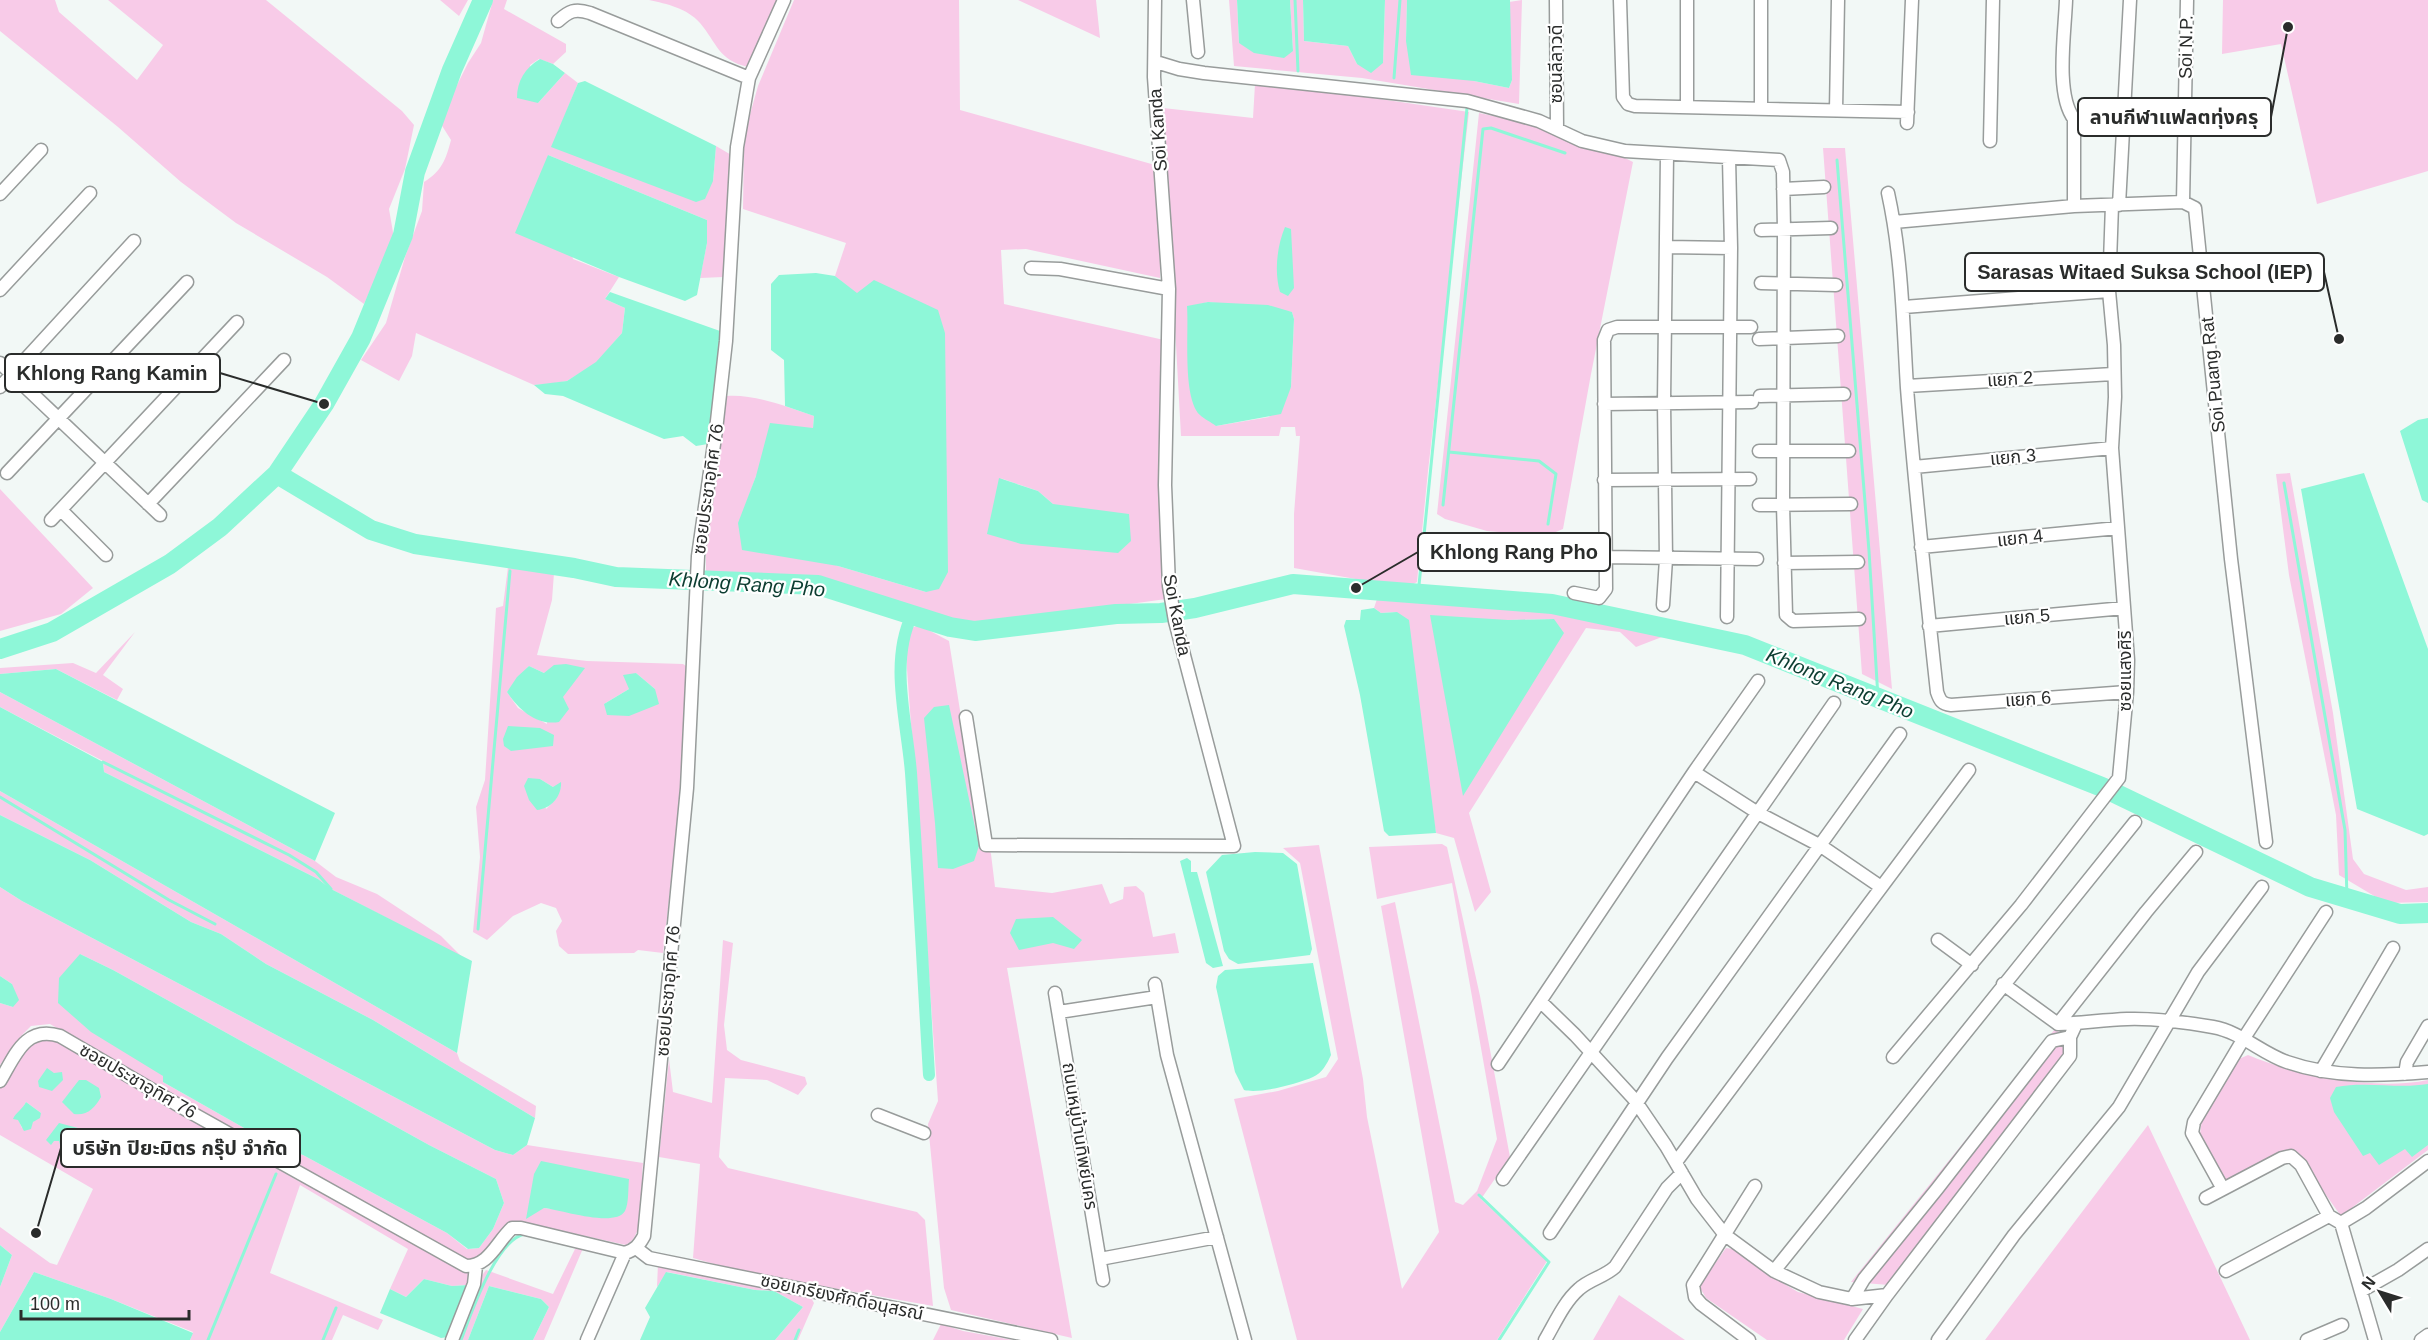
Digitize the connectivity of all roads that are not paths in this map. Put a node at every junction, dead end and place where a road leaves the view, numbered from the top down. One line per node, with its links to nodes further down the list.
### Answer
1 (784, 0): 17 (street, ซอยประชาอุทิศ 76)
2 (1155, 0): 16 (street, Soi Kanda)
3 (1193, 0): 15 (street)
4 (1556, 0): 23 (street, ซอนลีลาวดี)
5 (1620, 0): 18 (street)
6 (1687, 0): 18 (street)
7 (1761, 0): 19 (street)
8 (1838, 0): 20 (street)
9 (1911, 0): 20 (street)
10 (1993, 0): 24 (street)
11 (2066, 0): 21 (street)
12 (2130, 0): 22 (street, ซอยแสงศิริ)
13 (2187, 0): 33 (street, Soi N.P.)
14 (558, 21): 17 (street)
15 (1198, 52)
16 (1156, 62): 23 (street); 48 (street, Soi Kanda)
17 (749, 78): 154 (street, ซอยประชาอุทิศ 76)
18 (1687, 107): 19 (street)
19 (1761, 108): 20 (street)
20 (1836, 110)
21 (2074, 119): 22 (street); 35 (street)
22 (2124, 120): 34 (street, ซอยแสงศิริ)
23 (1557, 128): 26 (street)
24 (1990, 141)
25 (41, 150): 32 (street)
26 (1666, 154): 27 (street); 41 (street)
27 (1729, 158): 29 (street); 42 (street)
28 (1824, 187): 29 (street)
29 (1783, 189): 39 (street)
30 (90, 193): 49 (street)
31 (1888, 193): 36 (street)
32 (0, 194)
33 (2183, 202): 34 (street); 113 (street, Soi Puang Rat)
34 (2116, 205): 35 (street); 50 (street, ซอยแสงศิริ)
35 (2074, 206): 36 (street)
36 (1894, 222): 51 (street)
37 (1831, 228): 39 (street)
38 (1761, 230): 39 (street)
39 (1784, 230): 46 (street)
40 (134, 241): 61 (street)
41 (1666, 247): 42 (street); 53 (street)
42 (1731, 248): 54 (street)
43 (1031, 268): 48 (street)
44 (187, 282): 70 (street)
45 (1761, 283): 46 (street)
46 (1784, 284): 47 (street); 58 (street)
47 (1836, 285)
48 (1169, 289): 107 (street, Soi Kanda)
49 (0, 290)
50 (2109, 291): 51 (street); 62 (street, ซอยแสงศิริ)
51 (1904, 307): 63 (street)
52 (237, 322): 75 (street)
53 (1665, 327): 54 (street); 67 (street); 69 (street)
54 (1730, 327): 55 (street); 68 (street)
55 (1751, 327)
56 (1838, 336): 58 (street)
57 (1759, 339): 58 (street)
58 (1783, 339): 66 (street)
59 (284, 360): 82 (street)
60 (0, 363): 61 (street)
61 (12, 374): 64 (street); 70 (street)
62 (2113, 374): 63 (street, แยก 2); 71 (street, ซอยแสงศิริ)
63 (1907, 386): 76 (street)
64 (0, 387)
65 (1844, 394): 66 (street)
66 (1785, 395): 68 (street); 74 (street)
67 (1664, 402): 68 (street); 69 (street); 78 (street)
68 (1728, 403): 81 (street)
69 (1604, 404): 80 (street)
70 (58, 419): 75 (street); 77 (street)
71 (2112, 448): 76 (street, แยก 3); 89 (street, ซอยแสงศิริ)
72 (1849, 451): 74 (street)
73 (1759, 452): 74 (street)
74 (1784, 452): 85 (street)
75 (105, 462): 82 (street); 86 (street)
76 (1914, 467): 90 (street)
77 (7, 473)
78 (1666, 479): 80 (street); 81 (street); 93 (street)
79 (1750, 479): 81 (street)
80 (1604, 480): 92 (street)
81 (1729, 480): 94 (street)
82 (148, 504): 87 (street)
83 (1851, 504): 85 (street)
84 (1759, 505): 85 (street)
85 (1783, 505): 97 (street)
86 (61, 510): 88 (street); 91 (street)
87 (160, 515)
88 (51, 520)
89 (2118, 528): 90 (street, แยก 4); 100 (street, ซอยแสงศิริ)
90 (1921, 548): 103 (street)
91 (106, 555)
92 (1605, 557): 93 (street); 98 (street)
93 (1666, 559): 94 (street); 99 (street)
94 (1729, 559): 95 (street); 101 (street)
95 (1757, 559)
96 (1858, 562): 97 (street)
97 (1784, 563): 102 (street)
98 (1574, 593)
99 (1663, 605)
100 (2124, 608): 103 (street, แยก 5); 105 (street, ซอยแสงศิริ)
101 (1727, 617)
102 (1860, 619)
103 (1929, 626): 105 (street, แยก 6)
104 (1758, 681): 110 (street)
105 (2127, 692): 121 (street, ซอยแสงศิริ)
106 (1834, 703): 111 (street)
107 (966, 717)
108 (1900, 734): 114 (street)
109 (1969, 770): 116 (street)
110 (1694, 772): 111 (street); 124 (street)
111 (1758, 813): 114 (street); 132 (street)
112 (2135, 822): 122 (street)
113 (2266, 842)
114 (1821, 846): 116 (street); 139 (street)
115 (2196, 852): 127 (street)
116 (1881, 887): 143 (street)
117 (2262, 887): 126 (street)
118 (2326, 912): 131 (street)
119 (1938, 940): 121 (street)
120 (2393, 948): 135 (street)
121 (1971, 965): 133 (street, ซอยแสงศิริ)
122 (2003, 984): 127 (street); 157 (street)
123 (1055, 993): 125 (street, ถนนหมู่บ้านทิพย์นคร)
124 (1541, 1002): 132 (street); 134 (street)
125 (1059, 1012): 152 (street); 155 (street, ถนนหมู่บ้านทิพย์นคร)
126 (2169, 1020): 128 (street); 131 (street); 173 (street)
127 (2058, 1024): 128 (street)
128 (2076, 1024): 130 (street)
129 (2428, 1026): 137 (street)
130 (2070, 1037): 161 (street); 162 (street)
131 (2244, 1038): 135 (street); 146 (street)
132 (1590, 1051): 139 (street); 144 (street)
133 (1893, 1057)
134 (1498, 1064)
135 (2321, 1071): 137 (street)
136 (2428, 1072): 137 (street)
137 (2405, 1074)
138 (0, 1080): 156 (street, ซอยประชาอุทิศ 76)
139 (1637, 1103): 143 (street); 150 (street)
140 (878, 1115): 141 (street)
141 (924, 1133)
142 (2428, 1161): 149 (street)
143 (1679, 1168): 151 (street); 170 (street)
144 (1503, 1179)
145 (1755, 1186): 151 (street)
146 (2223, 1189): 147 (street); 148 (street)
147 (2206, 1198)
148 (2329, 1216): 149 (street); 158 (street)
149 (2341, 1223): 160 (street)
150 (1550, 1233)
151 (1725, 1234): 157 (street); 171 (street)
152 (1217, 1236): 155 (street); 169 (street)
153 (2428, 1249): 160 (street)
154 (630, 1251): 156 (street); 167 (street, ซอยประชาอุทิศ 76); 168 (street, ซอยเกรียงศักดิ์อนุสรณ์)
155 (1100, 1259): 159 (street, ถนนหมู่บ้านทิพย์นคร)
156 (476, 1266): 166 (street)
157 (1774, 1271): 162 (street)
158 (2226, 1271)
159 (1103, 1280)
160 (2361, 1291): 174 (street)
161 (1887, 1295): 162 (street); 172 (street)
162 (1852, 1299)
163 (2342, 1325): 165 (street)
164 (2428, 1335): 175 (street)
165 (2316, 1338)
166 (452, 1340)
167 (587, 1340)
168 (1051, 1340)
169 (1245, 1340)
170 (1545, 1340)
171 (1749, 1340)
172 (1855, 1340)
173 (1938, 1340)
174 (2375, 1340)
175 (2421, 1340)

